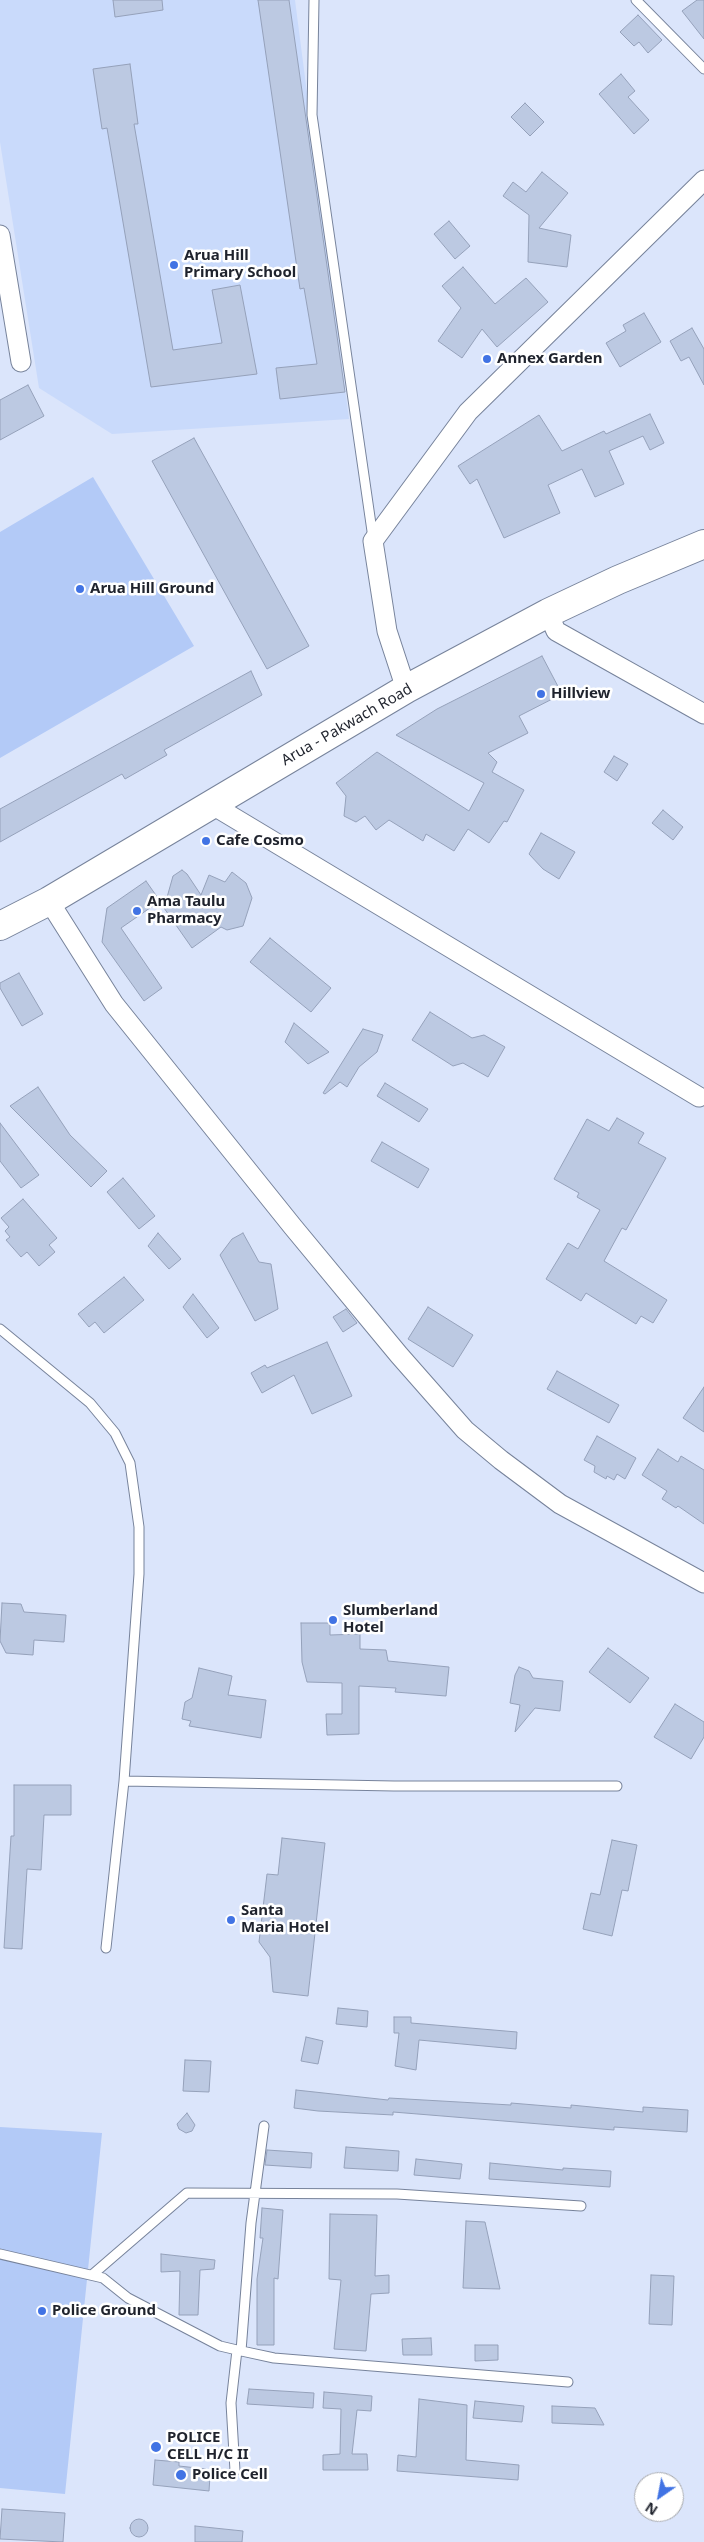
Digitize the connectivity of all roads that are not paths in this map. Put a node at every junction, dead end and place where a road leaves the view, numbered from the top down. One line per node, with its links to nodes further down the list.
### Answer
1 (314, 0): 7 (lane)
2 (636, 0): 3 (lane)
3 (704, 69)
4 (704, 180): 7 (street)
5 (0, 235): 6 (street)
6 (21, 362)
7 (373, 541): 10 (street)
8 (704, 544): 9 (main road, Arua - Pakwach Road)
9 (548, 613): 10 (main road, Arua - Pakwach Road); 11 (street)
10 (406, 689): 12 (main road, Arua - Pakwach Road)
11 (704, 714)
12 (211, 804): 13 (main road, Arua - Pakwach Road); 15 (street)
13 (49, 901): 14 (main road, Arua - Pakwach Road); 17 (street)
14 (0, 926)
15 (699, 1097)
16 (0, 1329): 18 (lane)
17 (704, 1583)
18 (124, 1781): 19 (lane); 20 (lane)
19 (616, 1786)
20 (106, 1948)
21 (264, 2126): 22 (lane)
22 (256, 2194): 23 (lane); 25 (lane); 26 (lane)
23 (581, 2206)
24 (0, 2254): 25 (lane)
25 (92, 2275): 26 (lane)
26 (239, 2350): 27 (lane); 28 (lane)
27 (568, 2382)
28 (235, 2471)

